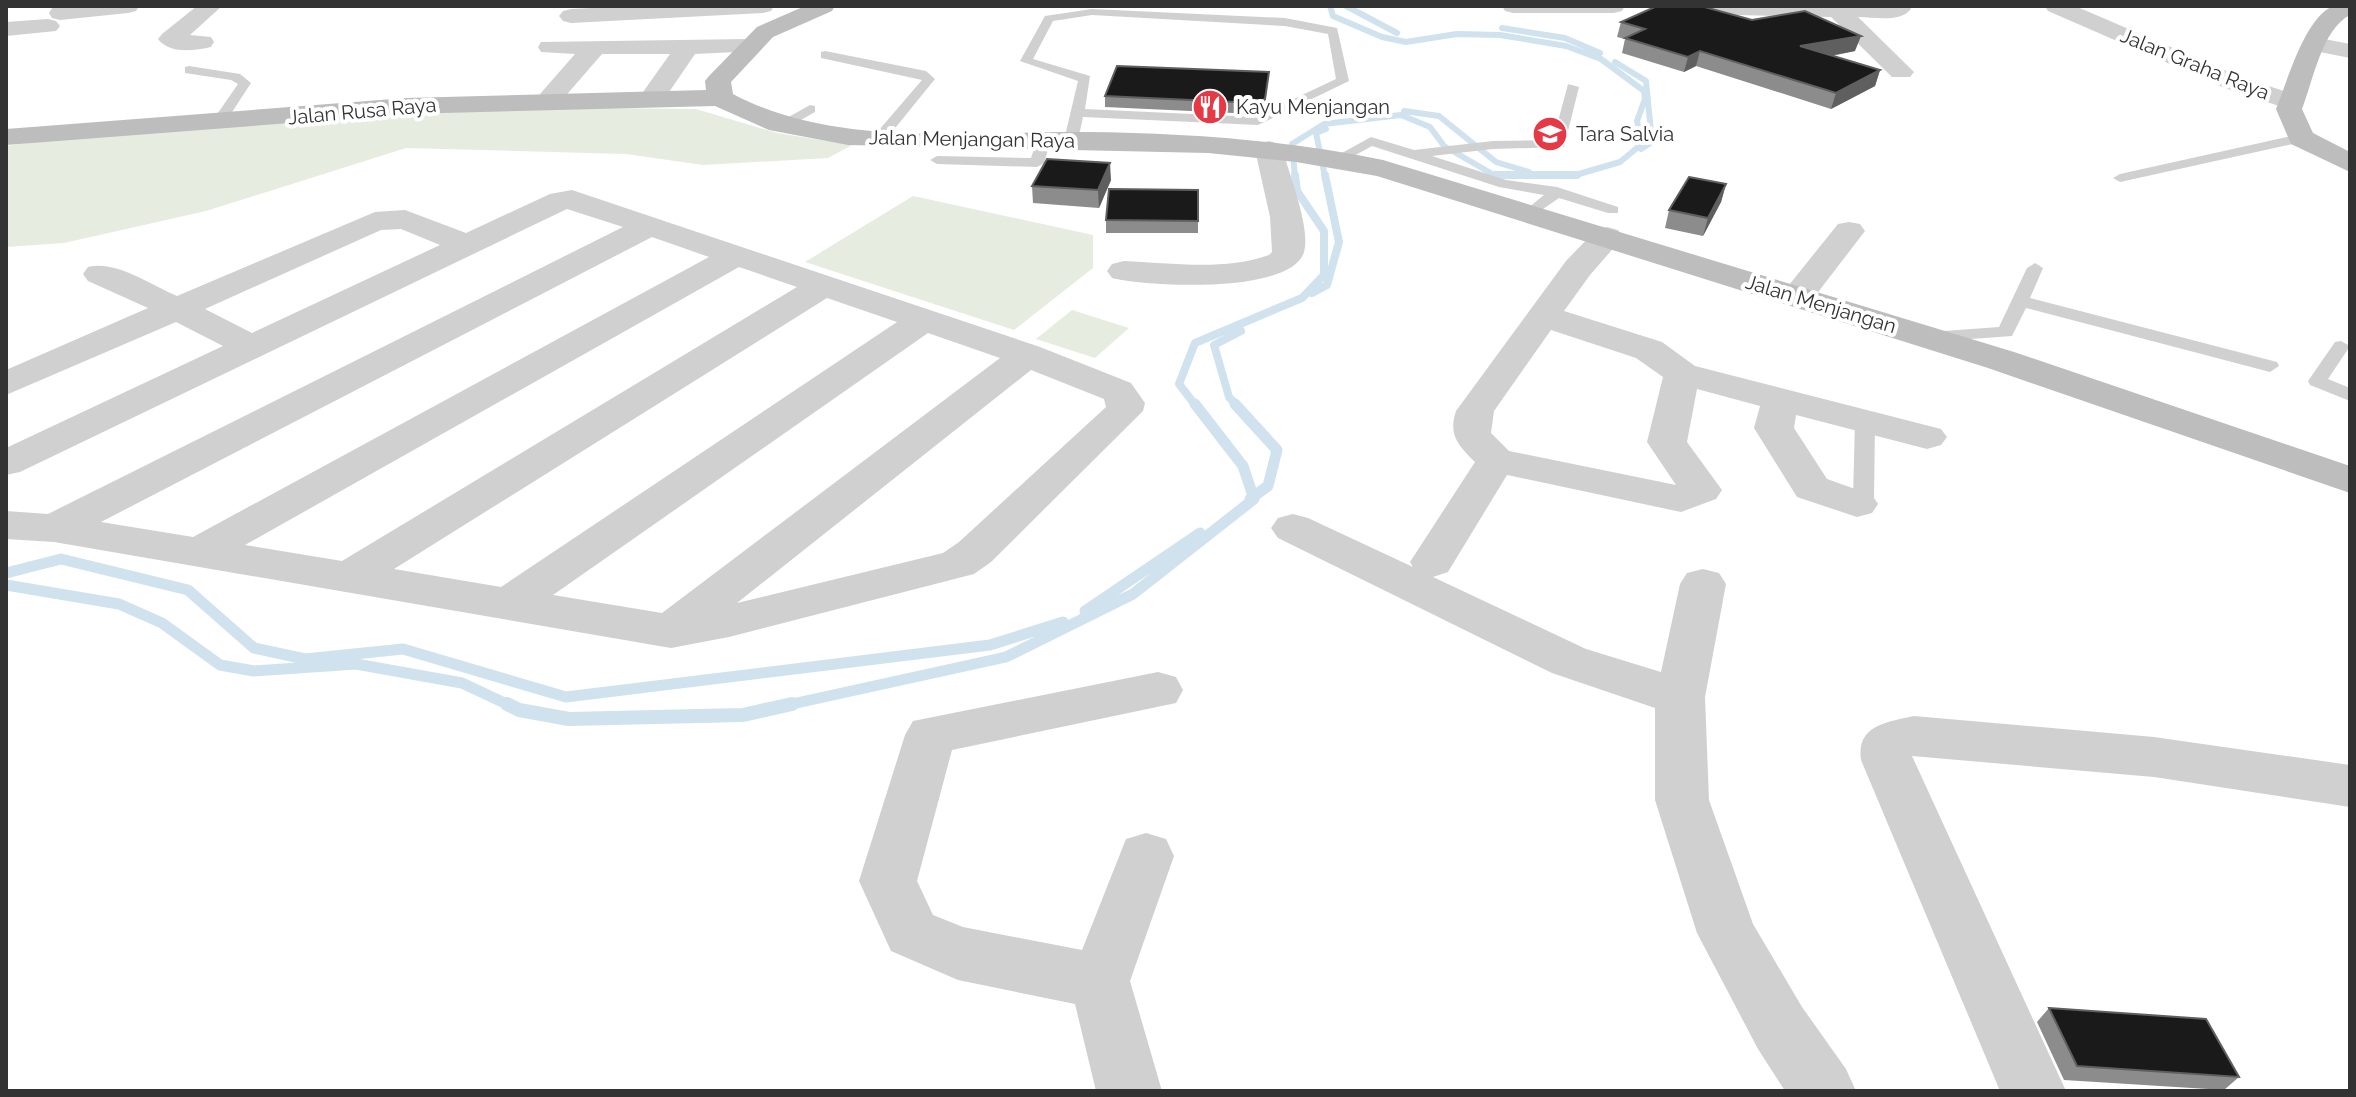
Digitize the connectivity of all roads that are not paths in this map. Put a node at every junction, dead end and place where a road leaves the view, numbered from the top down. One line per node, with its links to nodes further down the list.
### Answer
1 (128, 6): 13 (street)
2 (211, 6): 15 (street)
3 (763, 6): 12 (street)
4 (824, 6): 17 (main road)
5 (1513, 6): 7 (street)
6 (2056, 6): 30 (street, Jalan Graha Raya)
7 (1608, 7)
8 (1692, 7): 11 (street)
9 (2350, 7): 16 (main road)
10 (1899, 8): 11 (street)
11 (1837, 10): 24 (street)
12 (571, 16)
13 (54, 21): 14 (street)
14 (6, 29)
15 (202, 42)
16 (2314, 44): 21 (street); 30 (main road)
17 (748, 46): 19 (street); 28 (main road)
18 (550, 47): 20 (street)
19 (687, 47): 20 (street); 26 (street)
20 (593, 49): 27 (street)
21 (2350, 51)
22 (825, 55): 38 (lane)
23 (189, 70): 34 (lane)
24 (1901, 72)
25 (1573, 87): 41 (lane)
26 (656, 92)
27 (553, 94)
28 (720, 98): 34 (main road, Jalan Rusa Raya); 35 (main road, Jalan Menjangan Raya)
29 (2208, 100): 30 (street)
30 (2290, 106): 37 (main road)
31 (810, 109): 35 (lane)
32 (1077, 113): 33 (lane); 33 (lane); 39 (lane)
33 (1258, 121): 40 (lane)
34 (218, 123): 36 (main road, Jalan Rusa Raya)
35 (785, 123): 38 (main road, Jalan Menjangan Raya)
36 (6, 137)
37 (2301, 138): 44 (main road); 45 (lane)
38 (878, 140): 39 (main road, Jalan Menjangan Raya)
39 (1058, 140): 40 (main road, Jalan Menjangan Raya); 43 (lane)
40 (1270, 150): 42 (main road, Jalan Menjangan); 53 (street)
41 (1410, 154): 42 (lane); 46 (lane)
42 (1332, 158): 46 (main road, Jalan Menjangan)
43 (937, 160)
44 (2350, 163)
45 (2120, 178)
46 (1495, 192): 48 (main road, Jalan Menjangan)
47 (651, 225): 50 (street); 51 (street); 79 (street)
48 (1602, 226): 56 (main road, Jalan Menjangan); 59 (street)
49 (1849, 231): 56 (street)
50 (469, 246): 58 (street); 63 (street)
51 (737, 255): 55 (street); 81 (street)
52 (2035, 268): 57 (lane)
53 (1124, 271)
54 (100, 274): 58 (street)
55 (824, 285): 60 (street); 83 (street)
56 (1797, 297): 61 (main road, Jalan Menjangan)
57 (2020, 301): 61 (lane); 66 (lane)
58 (180, 310): 63 (street); 67 (street)
59 (1546, 317): 68 (street); 74 (street)
60 (923, 320): 65 (street); 85 (street)
61 (1928, 337): 76 (main road, Jalan Menjangan)
62 (2341, 346): 70 (lane)
63 (252, 347): 75 (street)
64 (6, 352): 67 (street)
65 (1027, 355): 86 (street); 86 (street)
66 (2270, 366)
67 (43, 369): 69 (street)
68 (1682, 374): 71 (street); 74 (street)
69 (6, 384)
70 (2350, 395)
71 (1781, 399): 72 (street); 77 (street)
72 (1865, 421): 73 (street); 77 (lane)
73 (1927, 437)
74 (1496, 460): 82 (street)
75 (6, 463)
76 (2350, 480)
77 (1857, 504)
78 (6, 525): 79 (street)
79 (54, 528): 81 (street)
80 (1293, 528): 88 (street)
81 (199, 552): 83 (street)
82 (1432, 562)
83 (349, 577): 85 (street)
84 (1703, 584): 88 (street)
85 (508, 604): 86 (street)
86 (671, 631)
87 (1158, 690): 91 (street)
88 (1680, 697): 93 (street)
89 (2350, 786): 94 (street)
90 (1146, 856): 91 (street)
91 (1100, 981): 92 (street)
92 (1129, 1091)
93 (1823, 1091)
94 (2033, 1091)

